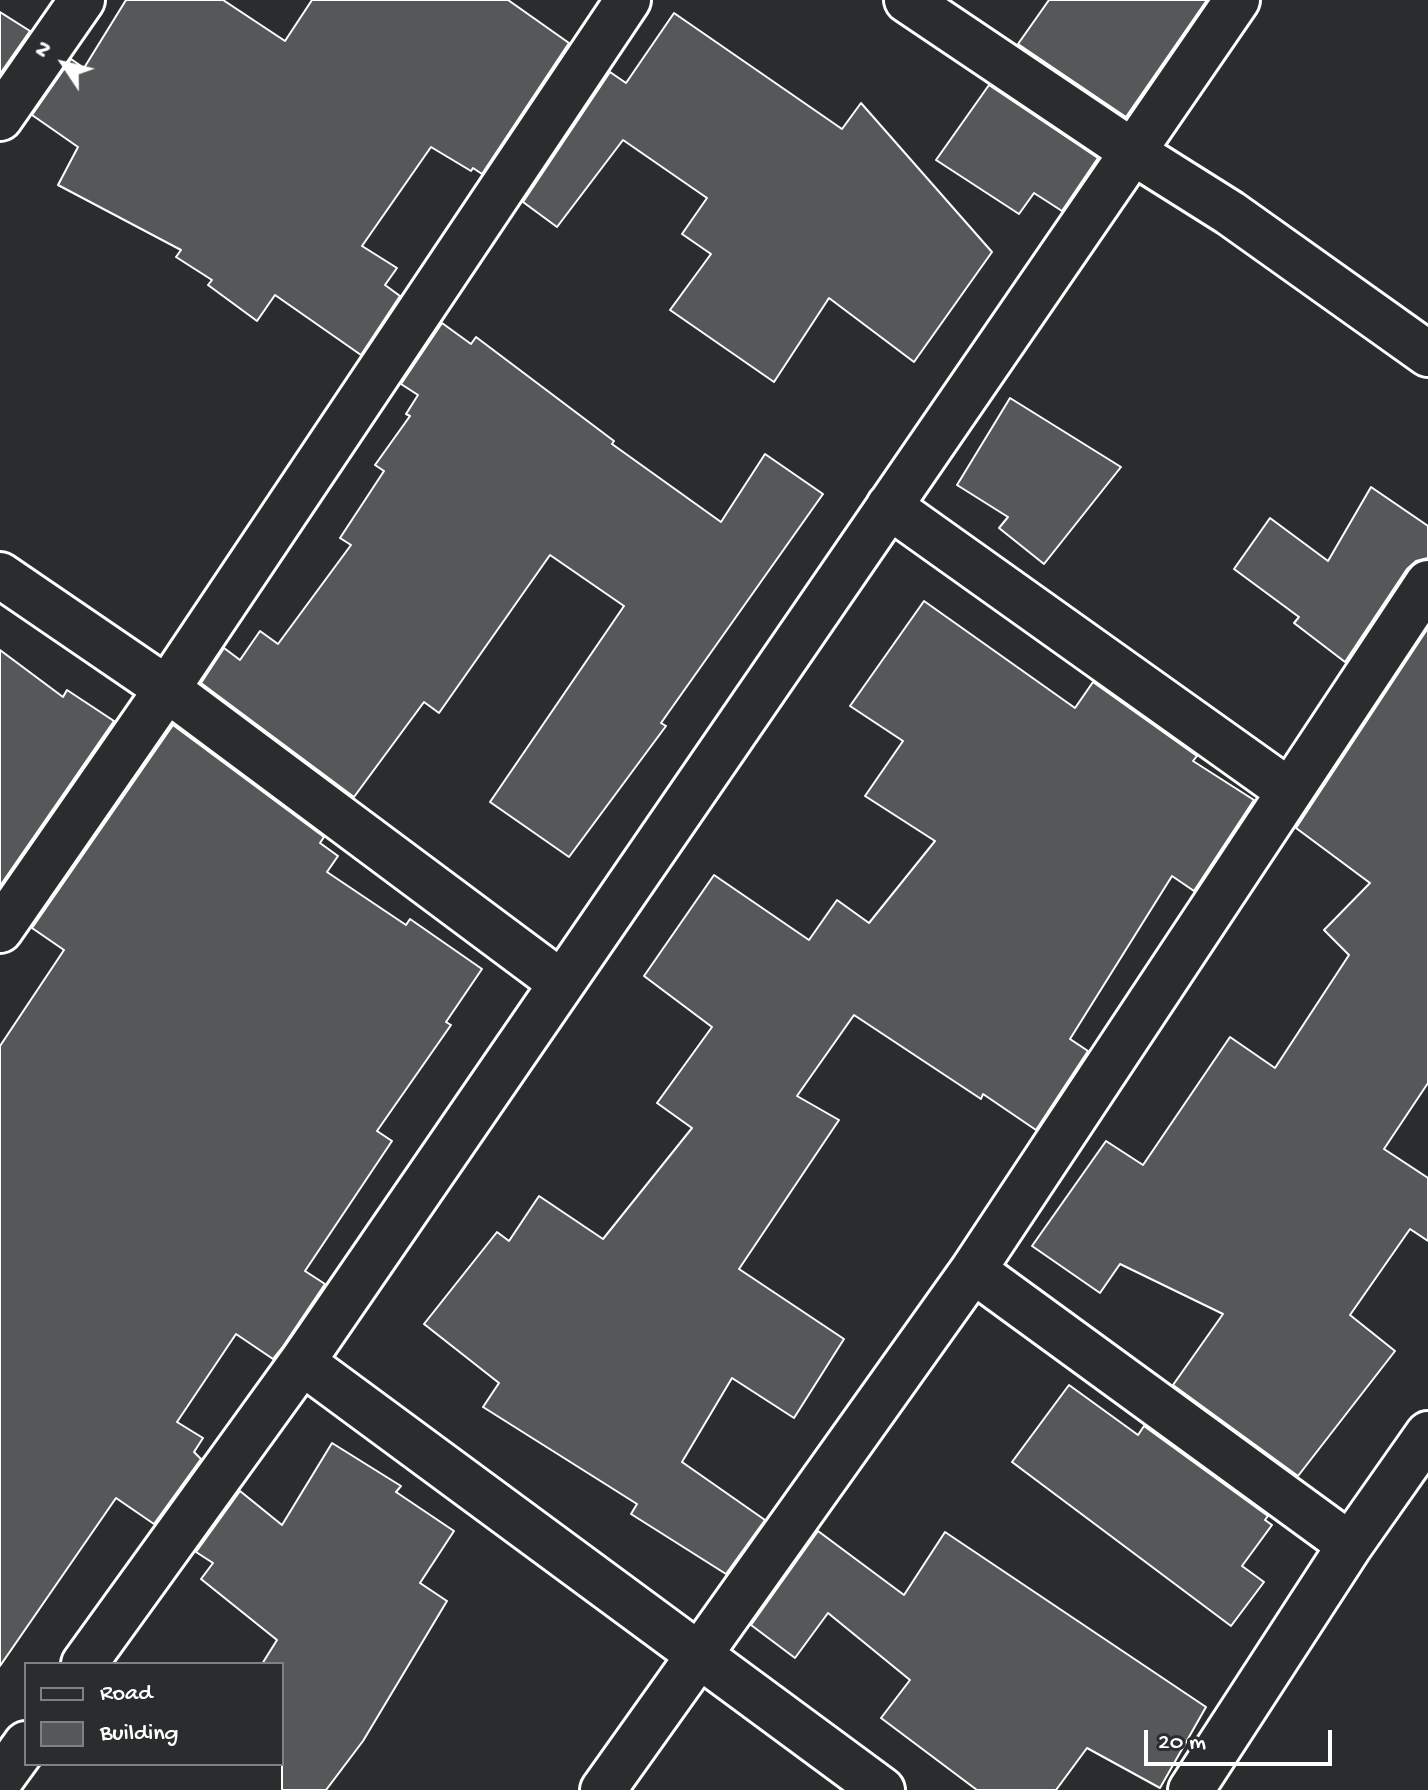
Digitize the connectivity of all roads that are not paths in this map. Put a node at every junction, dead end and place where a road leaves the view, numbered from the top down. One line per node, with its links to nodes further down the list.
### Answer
1 (82, 0): 5 (street)
2 (628, 0): 11 (street)
3 (907, 0): 6 (street)
4 (1237, 0): 6 (street)
5 (0, 118)
6 (1133, 152): 7 (street); 8 (street)
7 (1428, 354)
8 (889, 506): 12 (street); 14 (street)
9 (0, 575): 11 (street)
10 (1428, 583): 12 (street)
11 (167, 689): 13 (street); 14 (street)
12 (1289, 791): 15 (street)
13 (0, 930)
14 (560, 982): 16 (street)
15 (973, 1270): 18 (street); 19 (street)
16 (302, 1362): 19 (street); 20 (street)
17 (1428, 1434): 18 (street)
18 (1350, 1545): 25 (street)
19 (701, 1657): 23 (street); 24 (street)
20 (85, 1662)
21 (24, 1747): 22 (street)
22 (0, 1780)
23 (603, 1790)
24 (882, 1790)
25 (1191, 1790)

